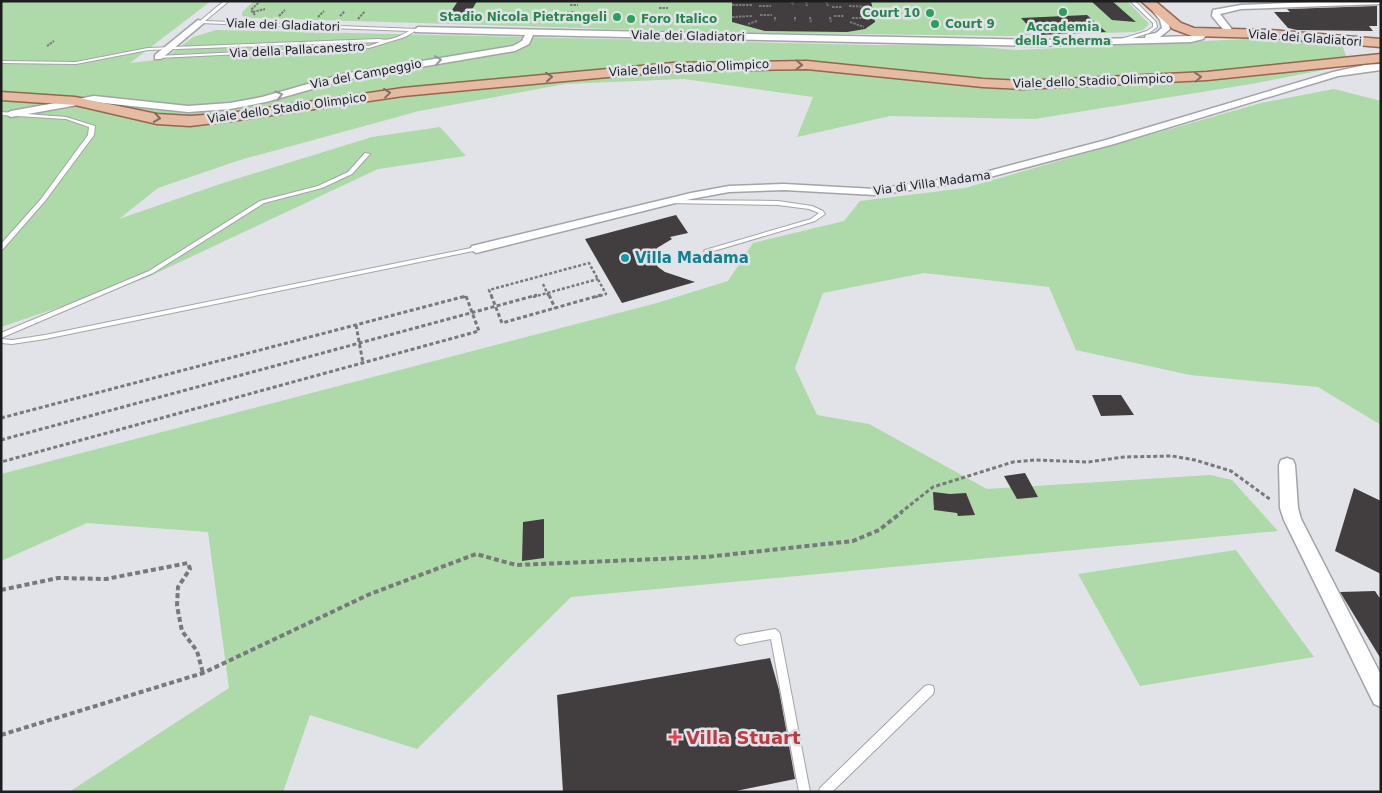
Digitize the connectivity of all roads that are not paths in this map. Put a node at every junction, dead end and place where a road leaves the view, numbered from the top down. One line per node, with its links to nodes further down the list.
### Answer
1 (227, 1): 5 (lane, Viale dei Gladiatori)
2 (1132, 1): 10 (lane)
3 (1381, 2): 9 (street)
4 (1150, 4): 8 (main road, Viale dei Gladiatori); 11 (street)
5 (202, 22): 6 (lane, Viale dei Gladiatori); 15 (street, Via della Pallacanestro)
6 (416, 30): 7 (street, Viale dei Gladiatori); 12 (lane)
7 (530, 32): 10 (street, Viale dei Gladiatori); 24 (street, Via del Campeggio, one-way to 7)
8 (1205, 32): 9 (main road, Viale dei Gladiatori); 11 (street, Viale dei Gladiatori)
9 (1230, 32): 13 (main road, Viale dei Gladiatori)
10 (1123, 40): 11 (street, Viale dei Gladiatori)
11 (1135, 40)
12 (384, 42): 14 (lane, Via della Pallacanestro); 16 (lane, Via della Pallacanestro)
13 (1381, 43)
14 (280, 44): 15 (lane, Via della Pallacanestro); 16 (lane)
15 (170, 49): 18 (street, Via della Pallacanestro); 21 (lane, Via della Pallacanestro)
16 (270, 51): 18 (lane, Via della Pallacanestro)
17 (1381, 51): 20 (main road)
18 (158, 57)
19 (1381, 59): 20 (main road)
20 (1344, 61): 24 (main road, Viale dello Stadio Olimpico, one-way to 20)
21 (1, 62)
22 (1381, 67): 27 (street, Via di Villa Madama)
23 (1, 96): 24 (main road, Viale dello Stadio Olimpico)
24 (75, 101): 25 (street, Via del Campeggio)
25 (6, 113): 28 (lane)
26 (367, 154): 31 (lane)
27 (670, 202): 29 (street, Via di Villa Madama); 30 (lane)
28 (1, 248)
29 (476, 249): 32 (lane)
30 (707, 251)
31 (1, 336)
32 (1, 341)
33 (1287, 465): 36 (street)
34 (740, 640): 37 (lane)
35 (929, 690): 38 (lane)
36 (1381, 697)
37 (805, 792)
38 (824, 792)

